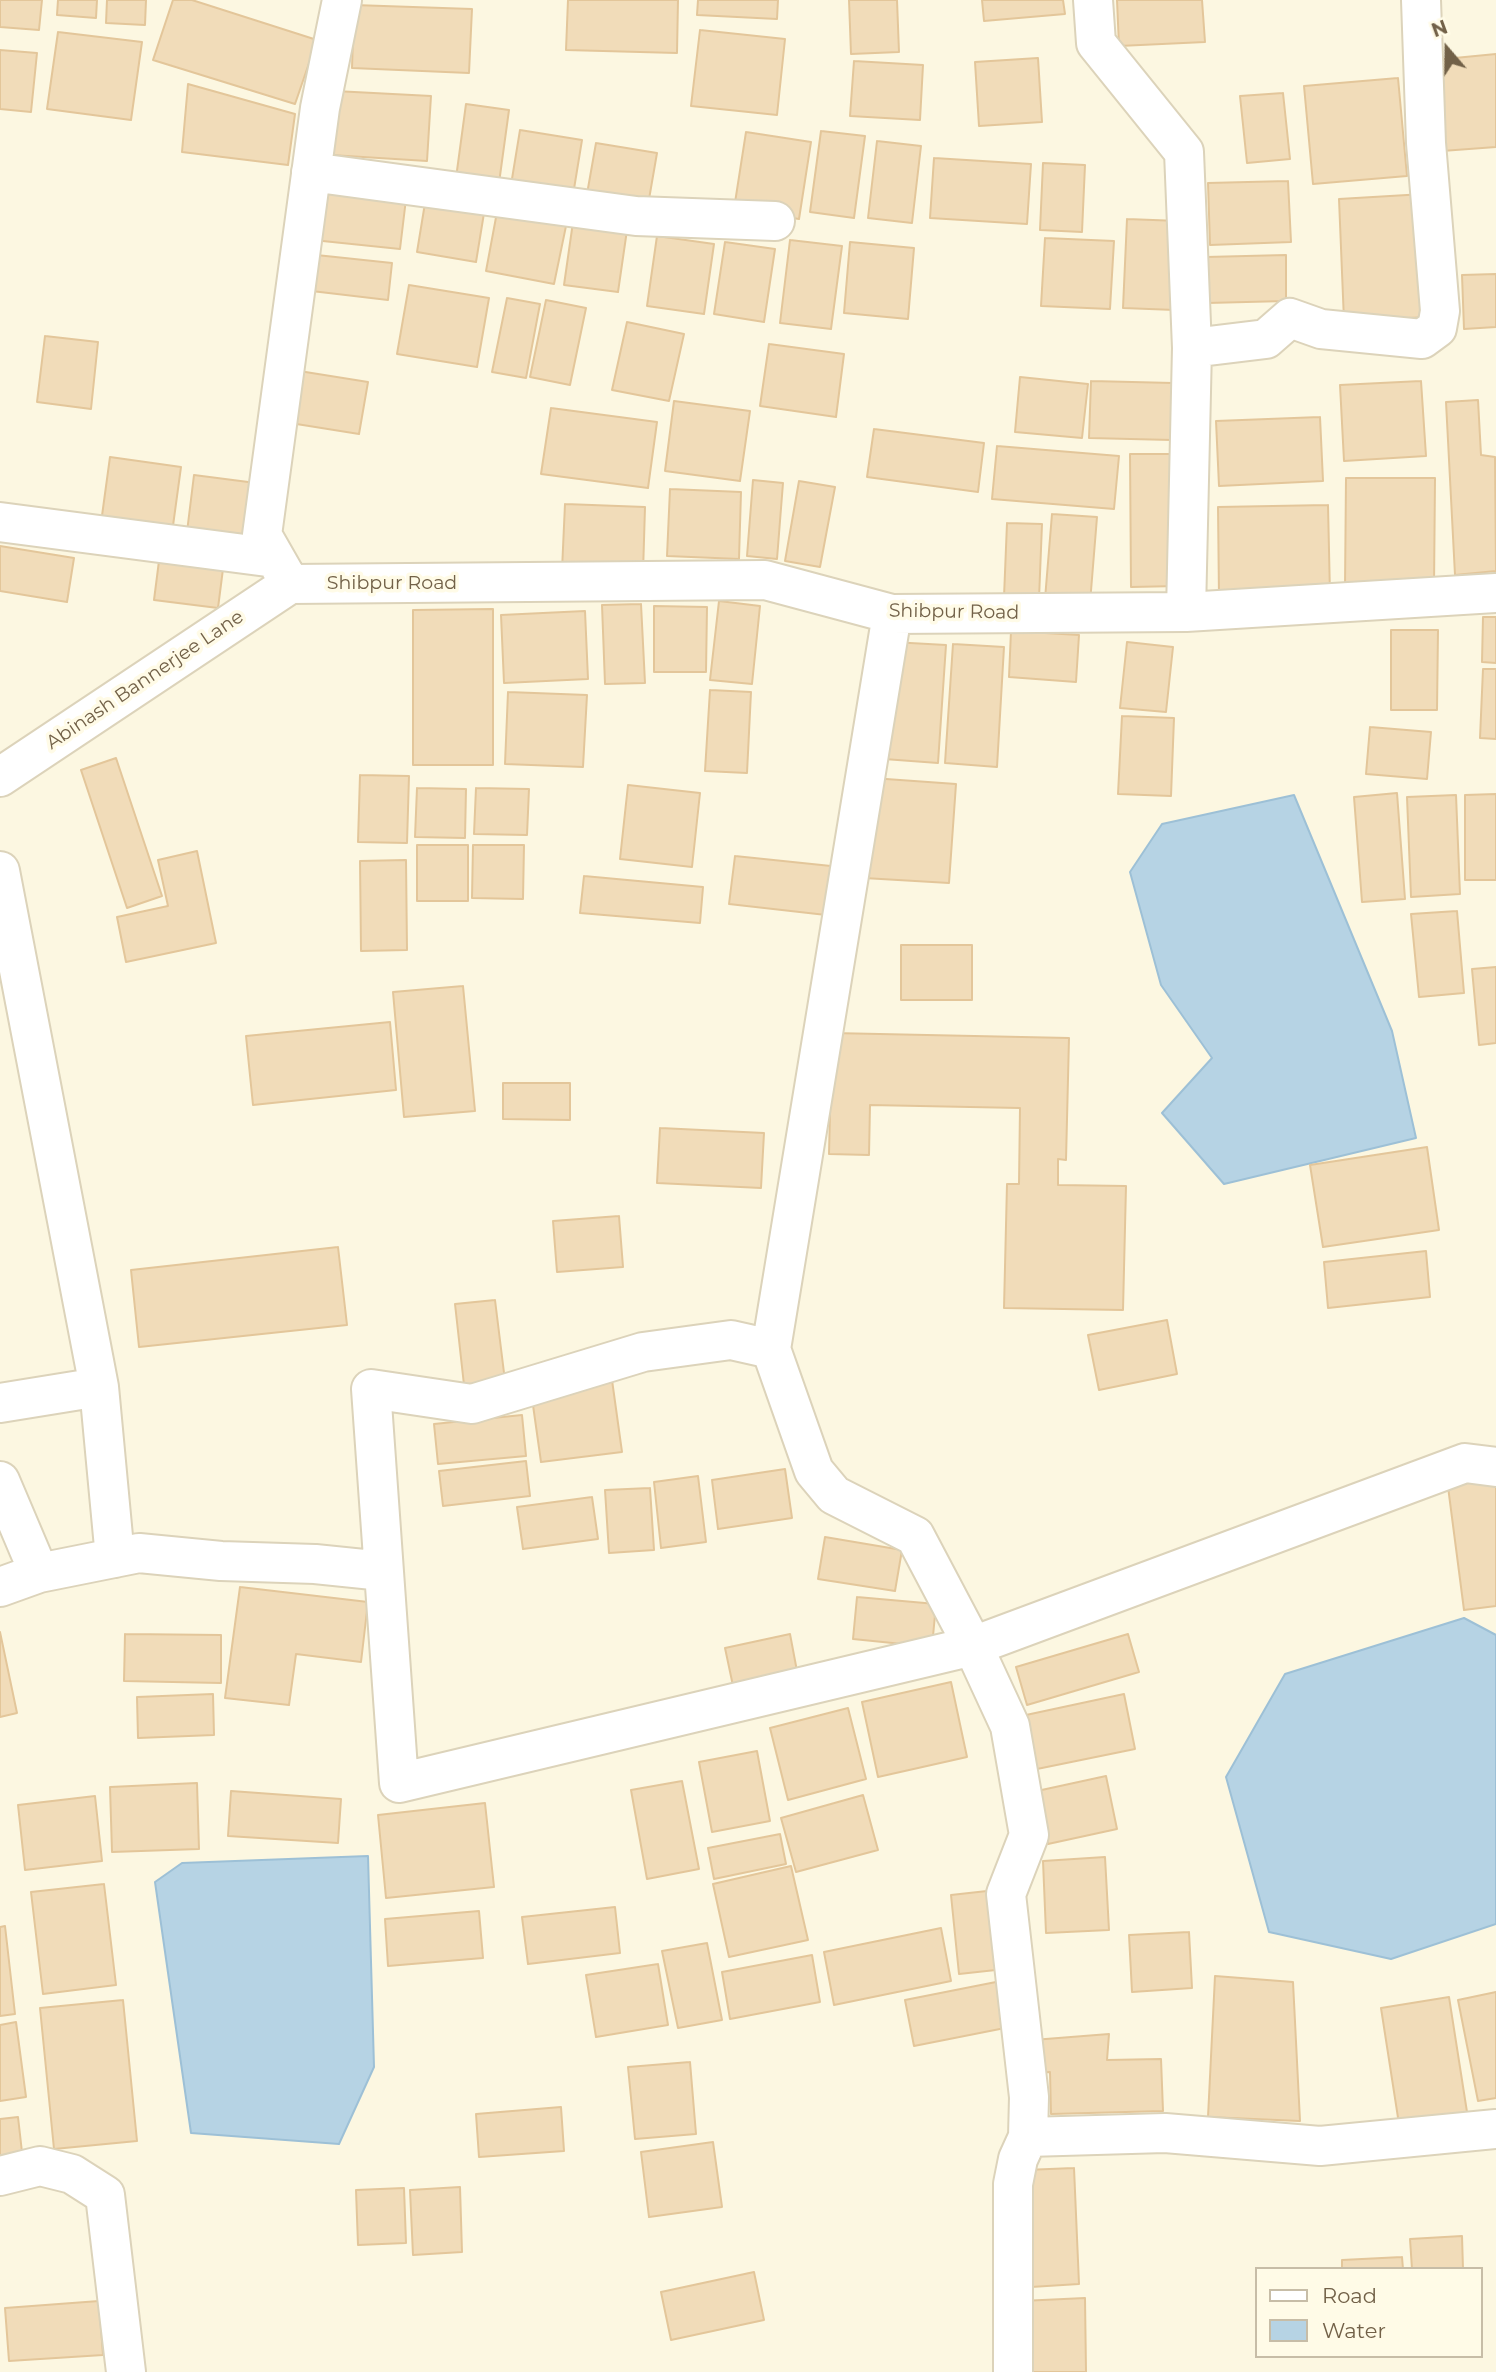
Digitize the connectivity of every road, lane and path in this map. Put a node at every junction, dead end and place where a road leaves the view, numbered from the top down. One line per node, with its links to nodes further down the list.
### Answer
1 (342, 0): 4 (street)
2 (1093, 0): 6 (street)
3 (1421, 0): 6 (street)
4 (311, 172): 5 (street); 8 (street)
5 (775, 221)
6 (1192, 348): 10 (street)
7 (0, 522): 8 (street, Shibpur Road)
8 (283, 571): 11 (street, Shibpur Road); 12 (street, Abinash Bannerjee Lane)
9 (1496, 593): 10 (street, Shibpur Road)
10 (1186, 612): 11 (street, Shibpur Road)
11 (892, 614): 14 (street)
12 (0, 777)
13 (0, 871): 15 (street)
14 (771, 1349): 20 (street); 23 (street)
15 (99, 1387): 16 (street); 19 (street)
16 (0, 1403)
17 (1496, 1467): 23 (street)
18 (0, 1481): 21 (street)
19 (115, 1558): 20 (street); 21 (street)
20 (383, 1571): 23 (street)
21 (39, 1573): 22 (street)
22 (0, 1587)
23 (973, 1646): 25 (street)
24 (1496, 2129): 25 (street)
25 (1028, 2137): 28 (street)
26 (0, 2176): 27 (street)
27 (125, 2372)
28 (1013, 2372)

